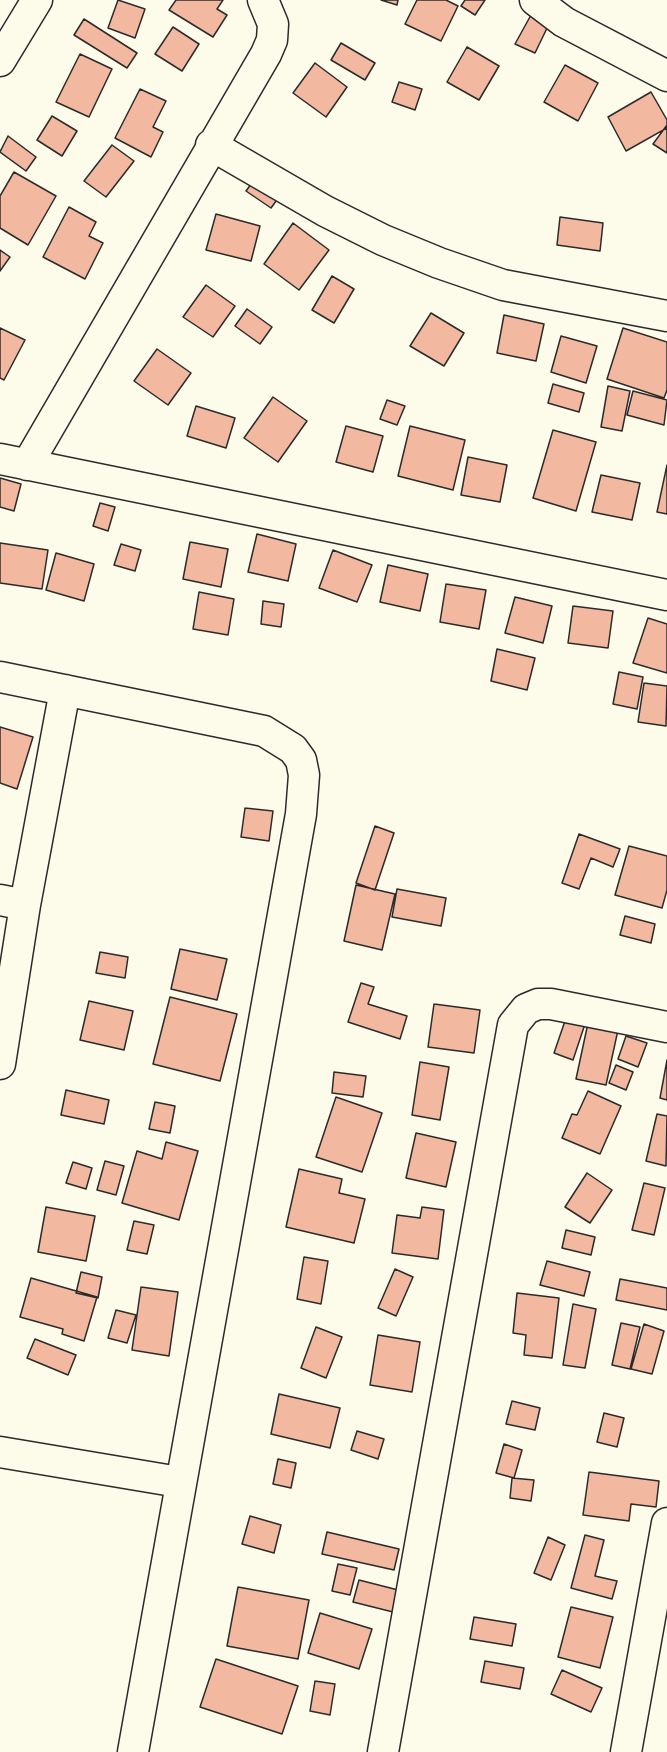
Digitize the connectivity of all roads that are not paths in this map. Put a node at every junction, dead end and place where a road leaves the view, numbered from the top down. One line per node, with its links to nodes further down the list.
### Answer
1 (37, 0): 4 (street)
2 (263, 0): 6 (street)
3 (535, 0): 5 (street)
4 (3, 48)
5 (667, 76)
6 (211, 145): 7 (street); 8 (street)
7 (667, 316)
8 (13, 462): 9 (street)
9 (667, 595)
10 (0, 678): 11 (street)
11 (65, 690): 12 (street); 16 (street)
12 (13, 903): 14 (street)
13 (667, 1027): 18 (street)
14 (0, 1064)
15 (0, 1452): 16 (street)
16 (179, 1482): 19 (street)
17 (667, 1523): 20 (street)
18 (386, 1751)
19 (133, 1752)
20 (626, 1752)

